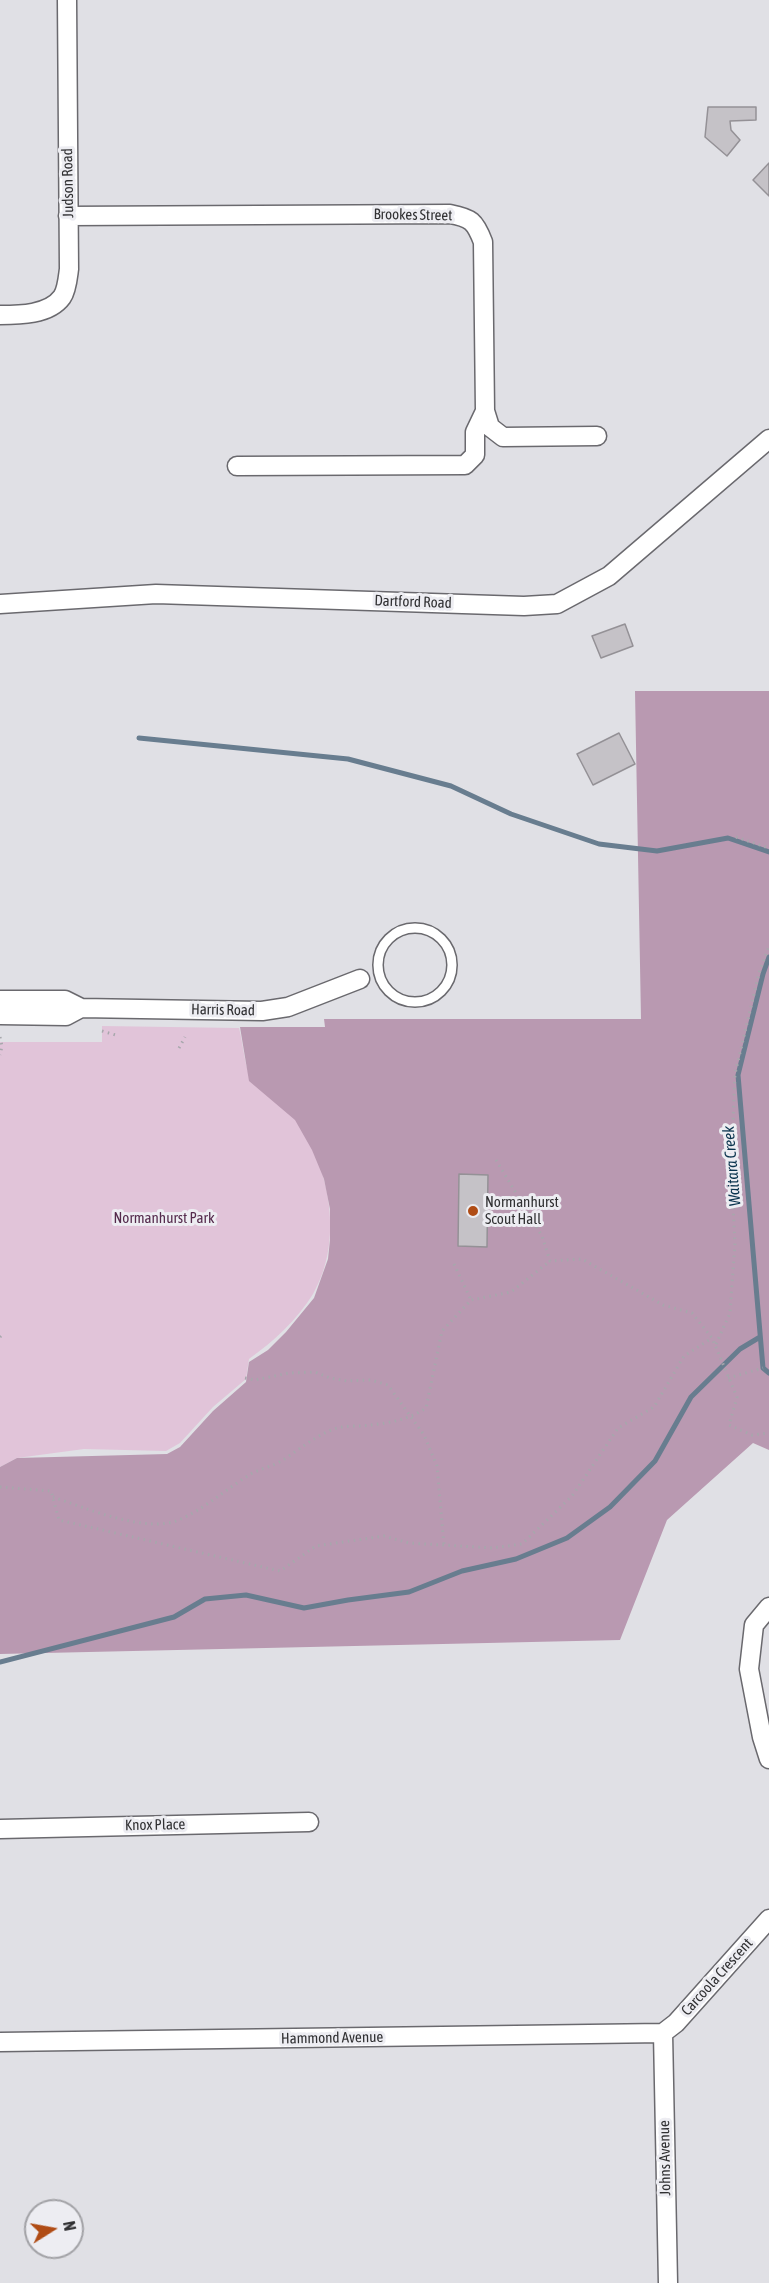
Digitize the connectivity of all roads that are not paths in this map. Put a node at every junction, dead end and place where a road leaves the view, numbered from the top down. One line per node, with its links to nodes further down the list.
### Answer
1 (67, 0): 2 (street, Judson Road)
2 (68, 216): 3 (street, Judson Road); 4 (street, Brookes Street)
3 (0, 315)
4 (485, 411): 5 (street); 7 (street)
5 (597, 436)
6 (769, 439): 8 (street, Dartford Road)
7 (237, 466)
8 (0, 604)
9 (378, 972): 9 (lane); 10 (lane)
10 (360, 979): 12 (street, Harris Road)
11 (0, 1000): 12 (street, Harris Road)
12 (81, 1008): 13 (street, Harris Road)
13 (0, 1015)
14 (769, 1607): 15 (street)
15 (769, 1759)
16 (309, 1822): 17 (street, Knox Place)
17 (0, 1828)
18 (769, 1919): 19 (street, Carcoola Crescent)
19 (663, 2033): 20 (street, Hammond Avenue); 21 (street, Johns Avenue)
20 (0, 2042)
21 (668, 2283)

